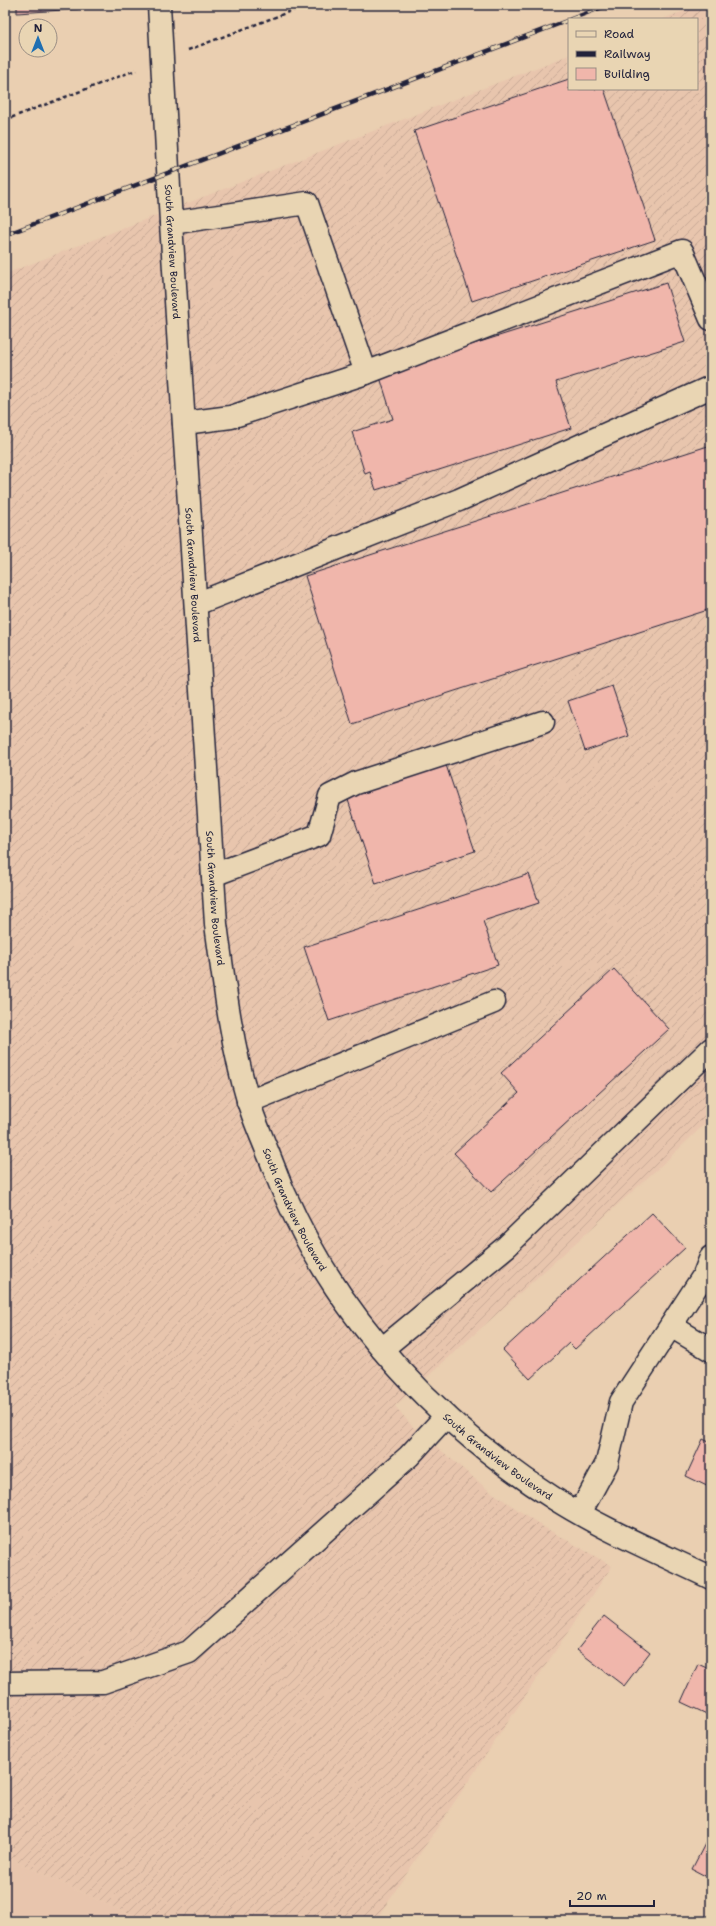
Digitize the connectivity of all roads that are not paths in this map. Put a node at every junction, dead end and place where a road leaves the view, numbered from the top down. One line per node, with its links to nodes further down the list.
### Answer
1 (159, 5): 2 (street, South Grandview Boulevard)
2 (171, 223): 4 (street); 6 (street, South Grandview Boulevard)
3 (711, 319): 4 (street)
4 (366, 373): 6 (street)
5 (711, 387): 7 (street)
6 (184, 423): 7 (street, South Grandview Boulevard)
7 (196, 604): 9 (street, South Grandview Boulevard)
8 (543, 722): 9 (street)
9 (213, 875): 12 (street, South Grandview Boulevard)
10 (494, 1002): 12 (street)
11 (711, 1049): 15 (street)
12 (248, 1102): 15 (street, South Grandview Boulevard)
13 (711, 1257): 14 (street)
14 (671, 1326): 16 (street); 18 (street)
15 (382, 1349): 17 (street, South Grandview Boulevard)
16 (711, 1350)
17 (446, 1416): 18 (street, South Grandview Boulevard); 20 (street)
18 (580, 1514): 19 (street, South Grandview Boulevard)
19 (711, 1578)
20 (5, 1683)

